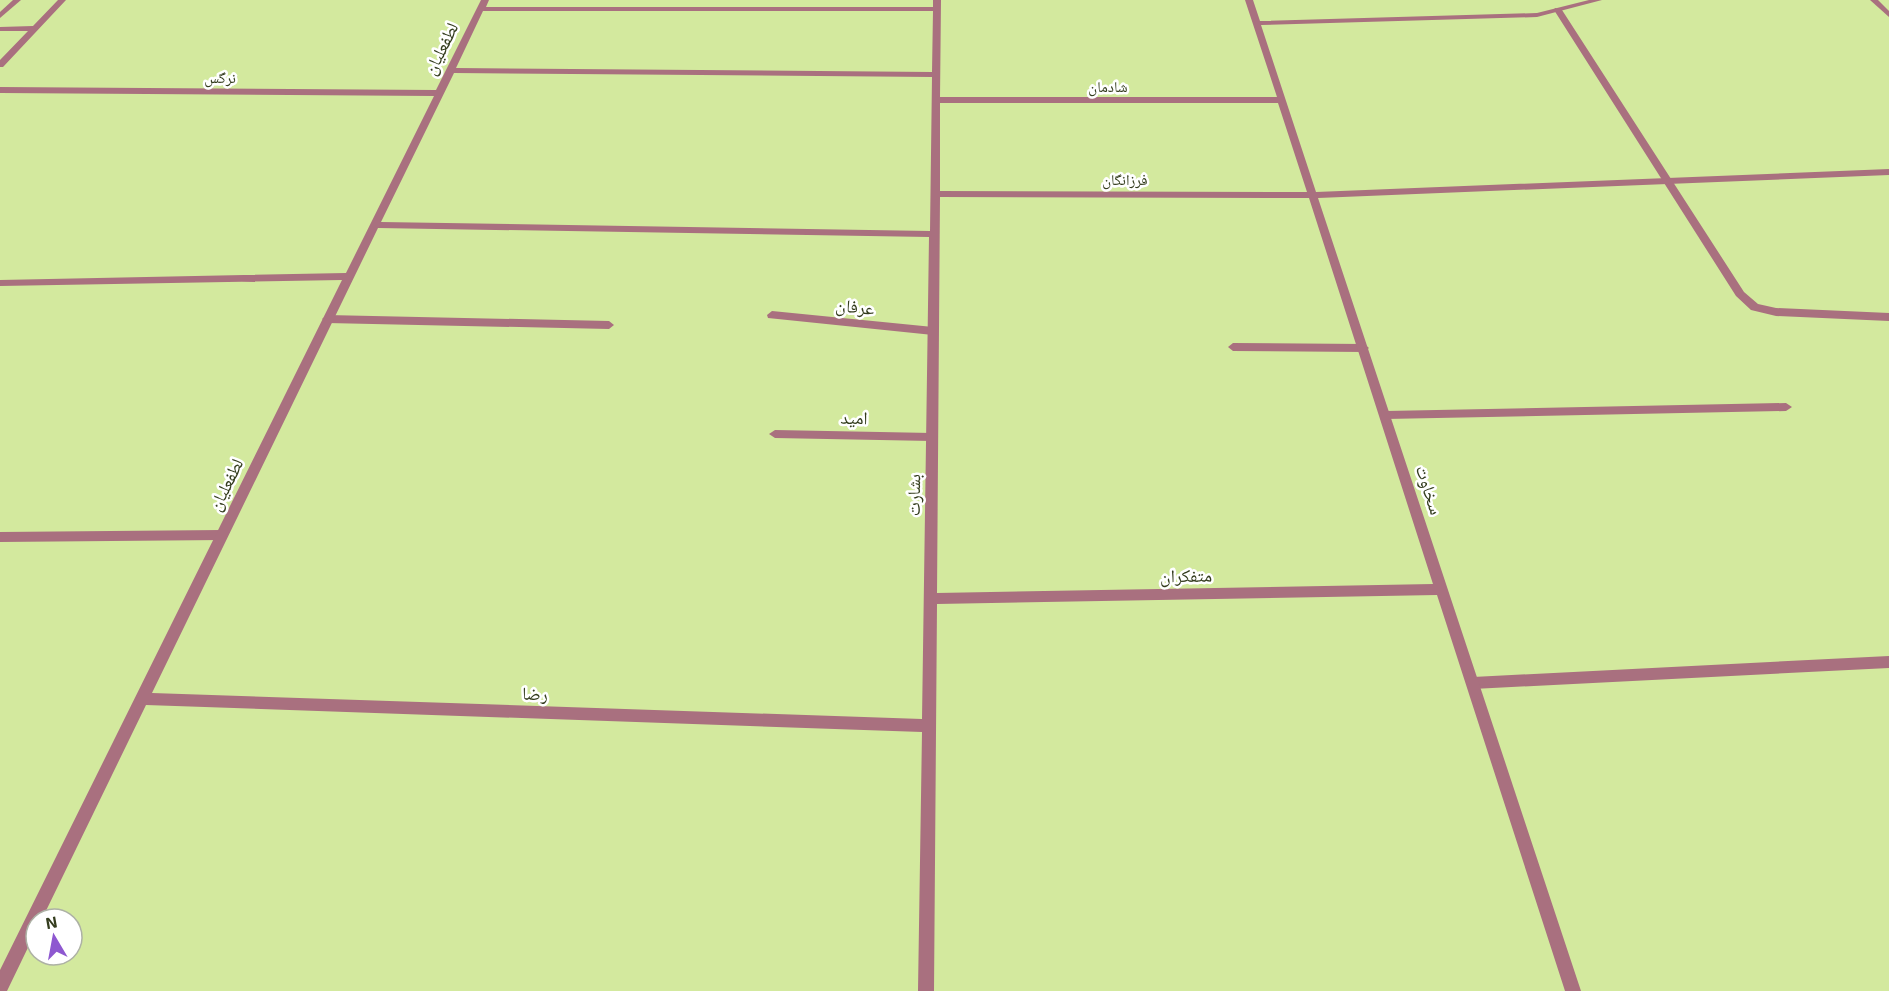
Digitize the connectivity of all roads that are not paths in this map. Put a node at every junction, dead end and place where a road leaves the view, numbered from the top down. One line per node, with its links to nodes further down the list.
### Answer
1 (17, 0): 9 (street)
2 (62, 0): 12 (street)
3 (1249, 0): 11 (street, سخاوت)
4 (1598, 0): 8 (street)
5 (1874, 0): 10 (street)
6 (937, 4): 7 (street); 16 (street, بشارت)
7 (483, 5): 15 (street, لطفعلیان)
8 (1558, 10): 11 (street); 22 (street)
9 (2, 13)
10 (1889, 15)
11 (1256, 22): 20 (street, سخاوت)
12 (35, 28): 13 (street); 14 (street)
13 (0, 29)
14 (0, 65)
15 (450, 70): 16 (street); 18 (street, لطفعلیان)
16 (936, 75): 19 (street, بشارت)
17 (0, 90): 18 (street, نرگس)
18 (439, 93): 25 (street, لطفعلیان)
19 (936, 100): 20 (street, شادمان); 23 (street, بشارت)
20 (1280, 100): 24 (street, سخاوت)
21 (1889, 172): 22 (street, فرزانگان)
22 (1667, 182): 24 (street, فرزانگان); 30 (street)
23 (935, 194): 24 (street, فرزانگان); 26 (street, بشارت)
24 (1314, 195): 35 (street, سخاوت)
25 (374, 225): 26 (street); 27 (street, لطفعلیان)
26 (934, 234): 33 (street, بشارت)
27 (349, 276): 28 (street); 31 (street, لطفعلیان)
28 (0, 283)
29 (772, 315): 33 (street, عرفان)
30 (1889, 317)
31 (327, 319): 32 (street); 40 (street, لطفعلیان)
32 (609, 325)
33 (933, 331): 39 (street, بشارت)
34 (1233, 346): 35 (street)
35 (1364, 348): 37 (street, سخاوت)
36 (1786, 407): 37 (street)
37 (1386, 416): 42 (street, سخاوت)
38 (775, 434): 39 (street, امید)
39 (932, 437): 43 (street, بشارت)
40 (222, 535): 41 (street); 46 (street, لطفعلیان)
41 (0, 537)
42 (1442, 589): 43 (street, متفکران); 45 (street, سخاوت)
43 (930, 599): 47 (street, بشارت)
44 (1889, 662): 45 (street)
45 (1473, 683): 50 (street, سخاوت)
46 (141, 699): 47 (street, رضا); 48 (street, لطفعلیان)
47 (929, 726): 49 (street, بشارت)
48 (0, 987)
49 (926, 991)
50 (1574, 991)

